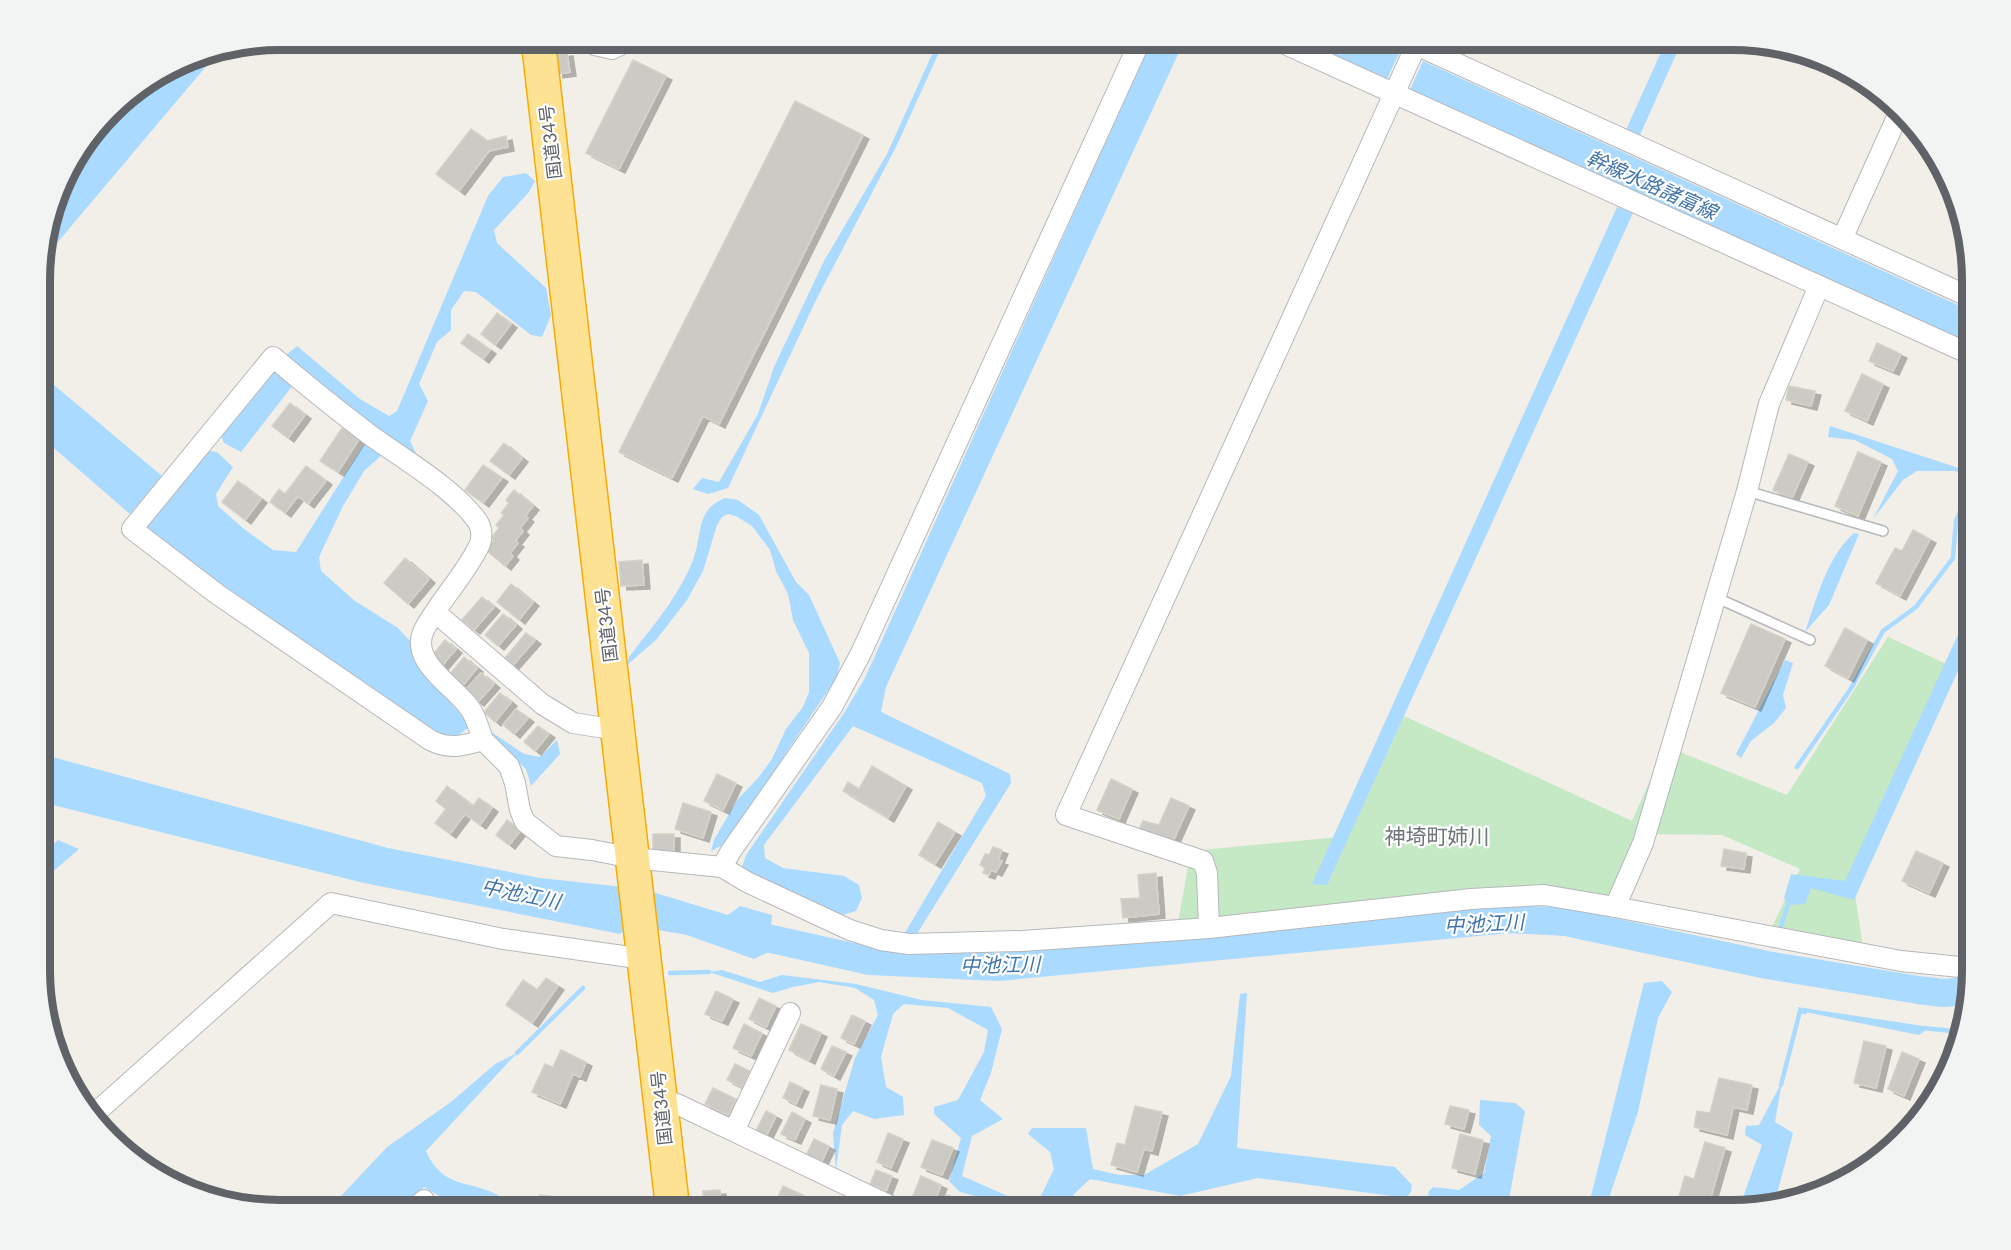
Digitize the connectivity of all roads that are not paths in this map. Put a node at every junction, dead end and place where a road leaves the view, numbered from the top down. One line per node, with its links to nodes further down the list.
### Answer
1 (539, 50): 15 (highway, 国道34号)
2 (1136, 50): 18 (street)
3 (1347, 50): 4 (street)
4 (1407, 59): 6 (street); 7 (street); 20 (street)
5 (1896, 119): 6 (street)
6 (1842, 239): 8 (street)
7 (1819, 286): 9 (street); 10 (street)
8 (1962, 294)
9 (1962, 351)
10 (1747, 491): 11 (lane); 12 (street)
11 (1883, 531)
12 (1715, 597): 14 (lane); 19 (street)
13 (435, 612): 15 (street); 16 (street); 16 (street)
14 (1810, 640)
15 (618, 729): 17 (highway, 国道34号)
16 (483, 740): 17 (street)
17 (634, 865): 18 (street); 21 (highway, 国道34号)
18 (722, 867): 20 (street)
19 (1615, 907): 20 (street); 22 (street)
20 (1209, 928)
21 (644, 952): 24 (highway, 国道34号); 25 (street)
22 (1962, 968)
23 (790, 1013): 26 (street)
24 (659, 1098): 26 (street); 27 (highway, 国道34号)
25 (98, 1111)
26 (734, 1131): 28 (street)
27 (672, 1200)
28 (878, 1200)

